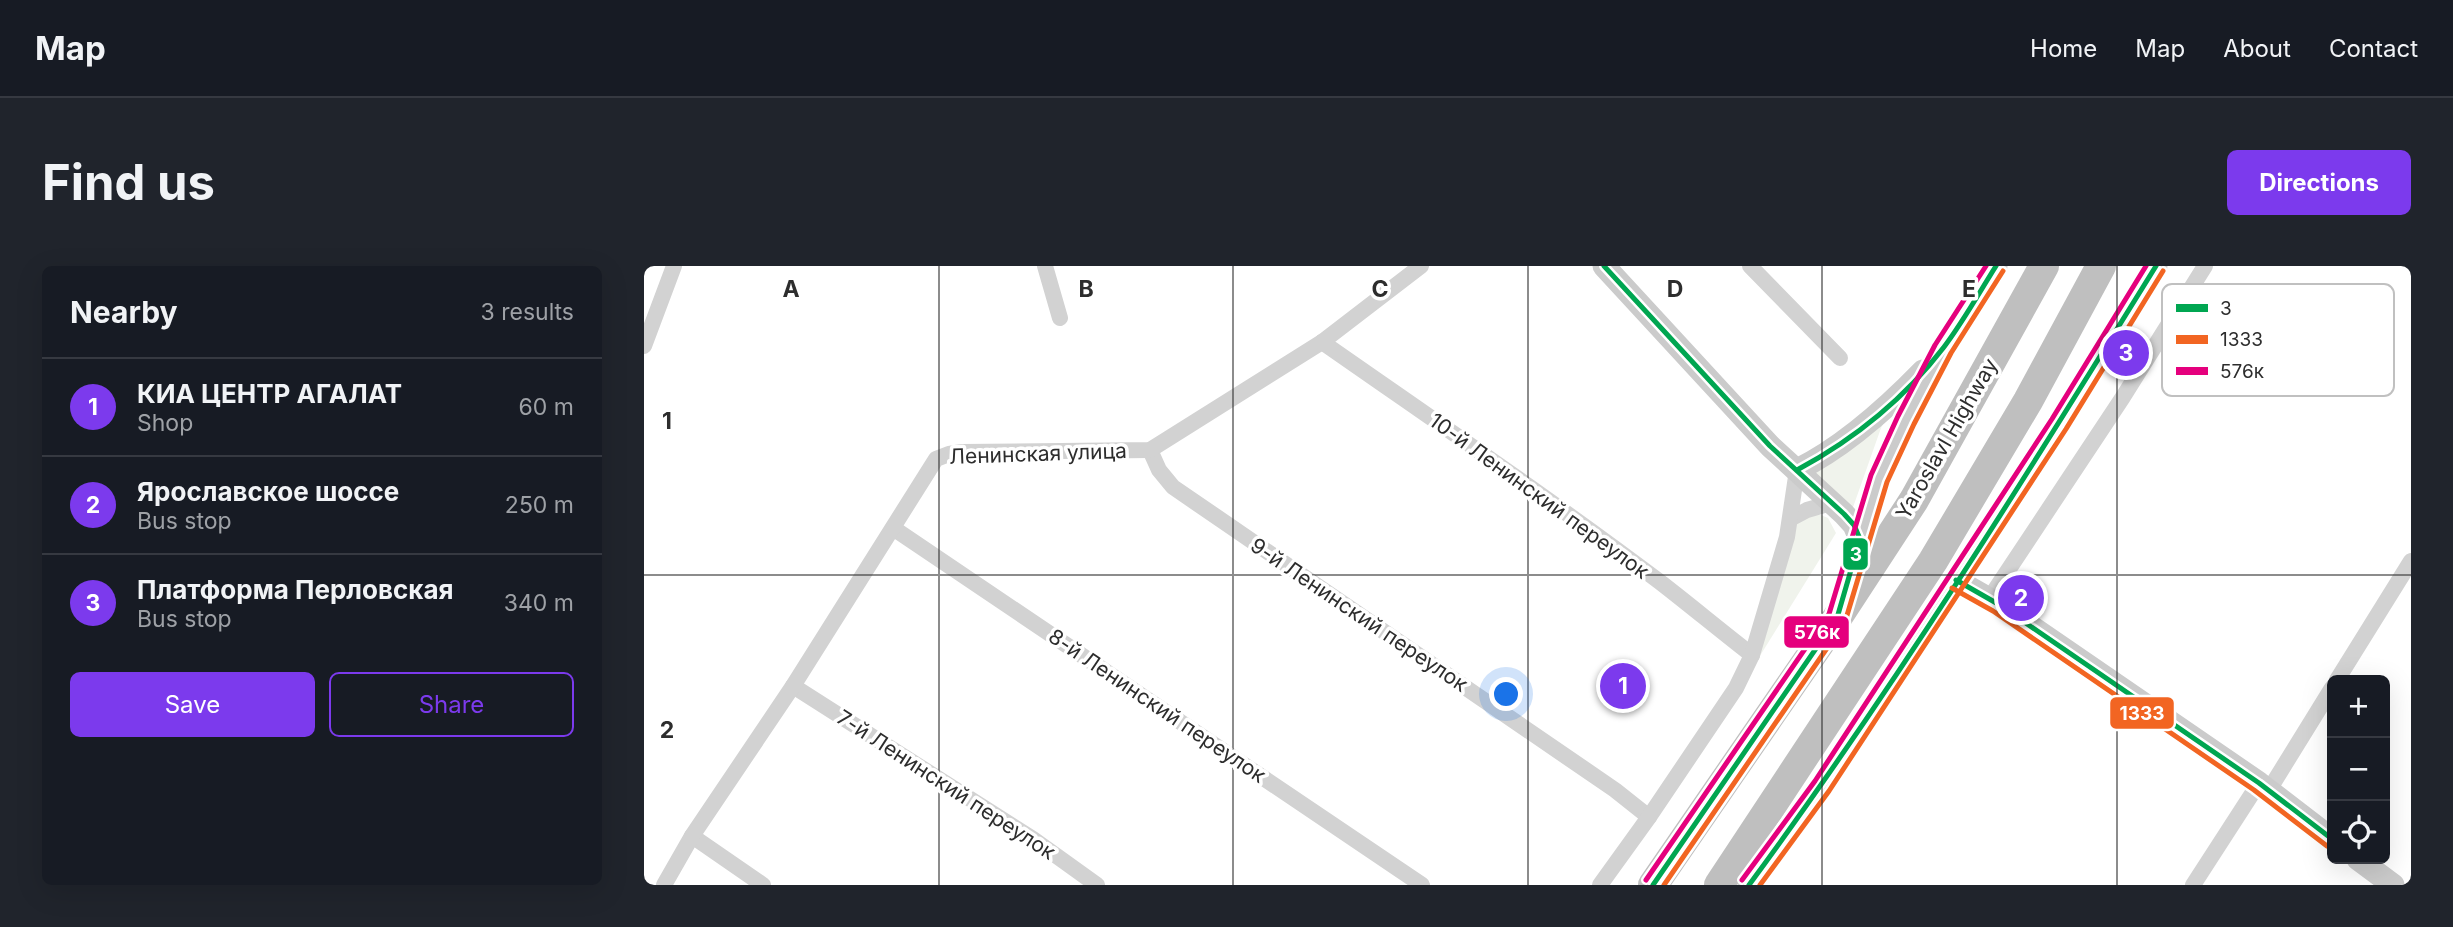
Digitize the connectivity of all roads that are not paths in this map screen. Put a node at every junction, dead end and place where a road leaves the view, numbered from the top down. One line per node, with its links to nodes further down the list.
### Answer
1 (674, 266): 15 (street)
2 (1045, 266): 12 (street)
3 (1421, 266): 14 (street, Ленинская улица)
4 (1604, 266): 19 (street)
5 (1750, 266): 17 (street)
6 (1996, 266): 16 (street)
7 (2044, 266): 27 (highway, Yaroslavl Highway)
8 (2101, 266): 43 (highway)
9 (2156, 266): 25 (street)
10 (2206, 266): 11 (street)
11 (2195, 284)
12 (1060, 318)
13 (2162, 335): 26 (street)
14 (1322, 342): 18 (street, Ленинская улица); 28 (street, 10-й Ленинский переулок)
15 (644, 346)
16 (1943, 349): 19 (street); 23 (street)
17 (1840, 358)
18 (1150, 450): 22 (street, Ленинская улица); 33 (street, 9-й Ленинский переулок)
19 (1797, 470): 20 (street); 21 (street)
20 (1831, 503): 21 (street); 23 (street)
21 (1790, 519): 28 (street)
22 (892, 528): 30 (street, Ленинская улица); 40 (street, 8-й Ленинский переулок)
23 (1860, 539): 27 (street)
24 (2411, 561): 29 (street)
25 (1956, 580): 26 (street); 44 (street)
26 (1989, 599): 32 (street)
27 (1837, 618): 42 (highway, Yaroslavl Highway)
28 (1752, 654): 33 (street)
29 (2340, 675)
30 (793, 686): 35 (street, Ленинская улица); 39 (street, 7-й Ленинский переулок)
31 (2327, 695): 32 (street)
32 (2264, 787): 34 (street); 45 (street)
33 (1649, 817): 41 (street)
34 (2327, 835)
35 (692, 836): 37 (street, Ленинская улица); 38 (street)
36 (2365, 864): 46 (street)
37 (664, 885)
38 (763, 885)
39 (1097, 885)
40 (1422, 885)
41 (1600, 885)
42 (1653, 885)
43 (1719, 885)
44 (1749, 885)
45 (2193, 885)
46 (2392, 885)

